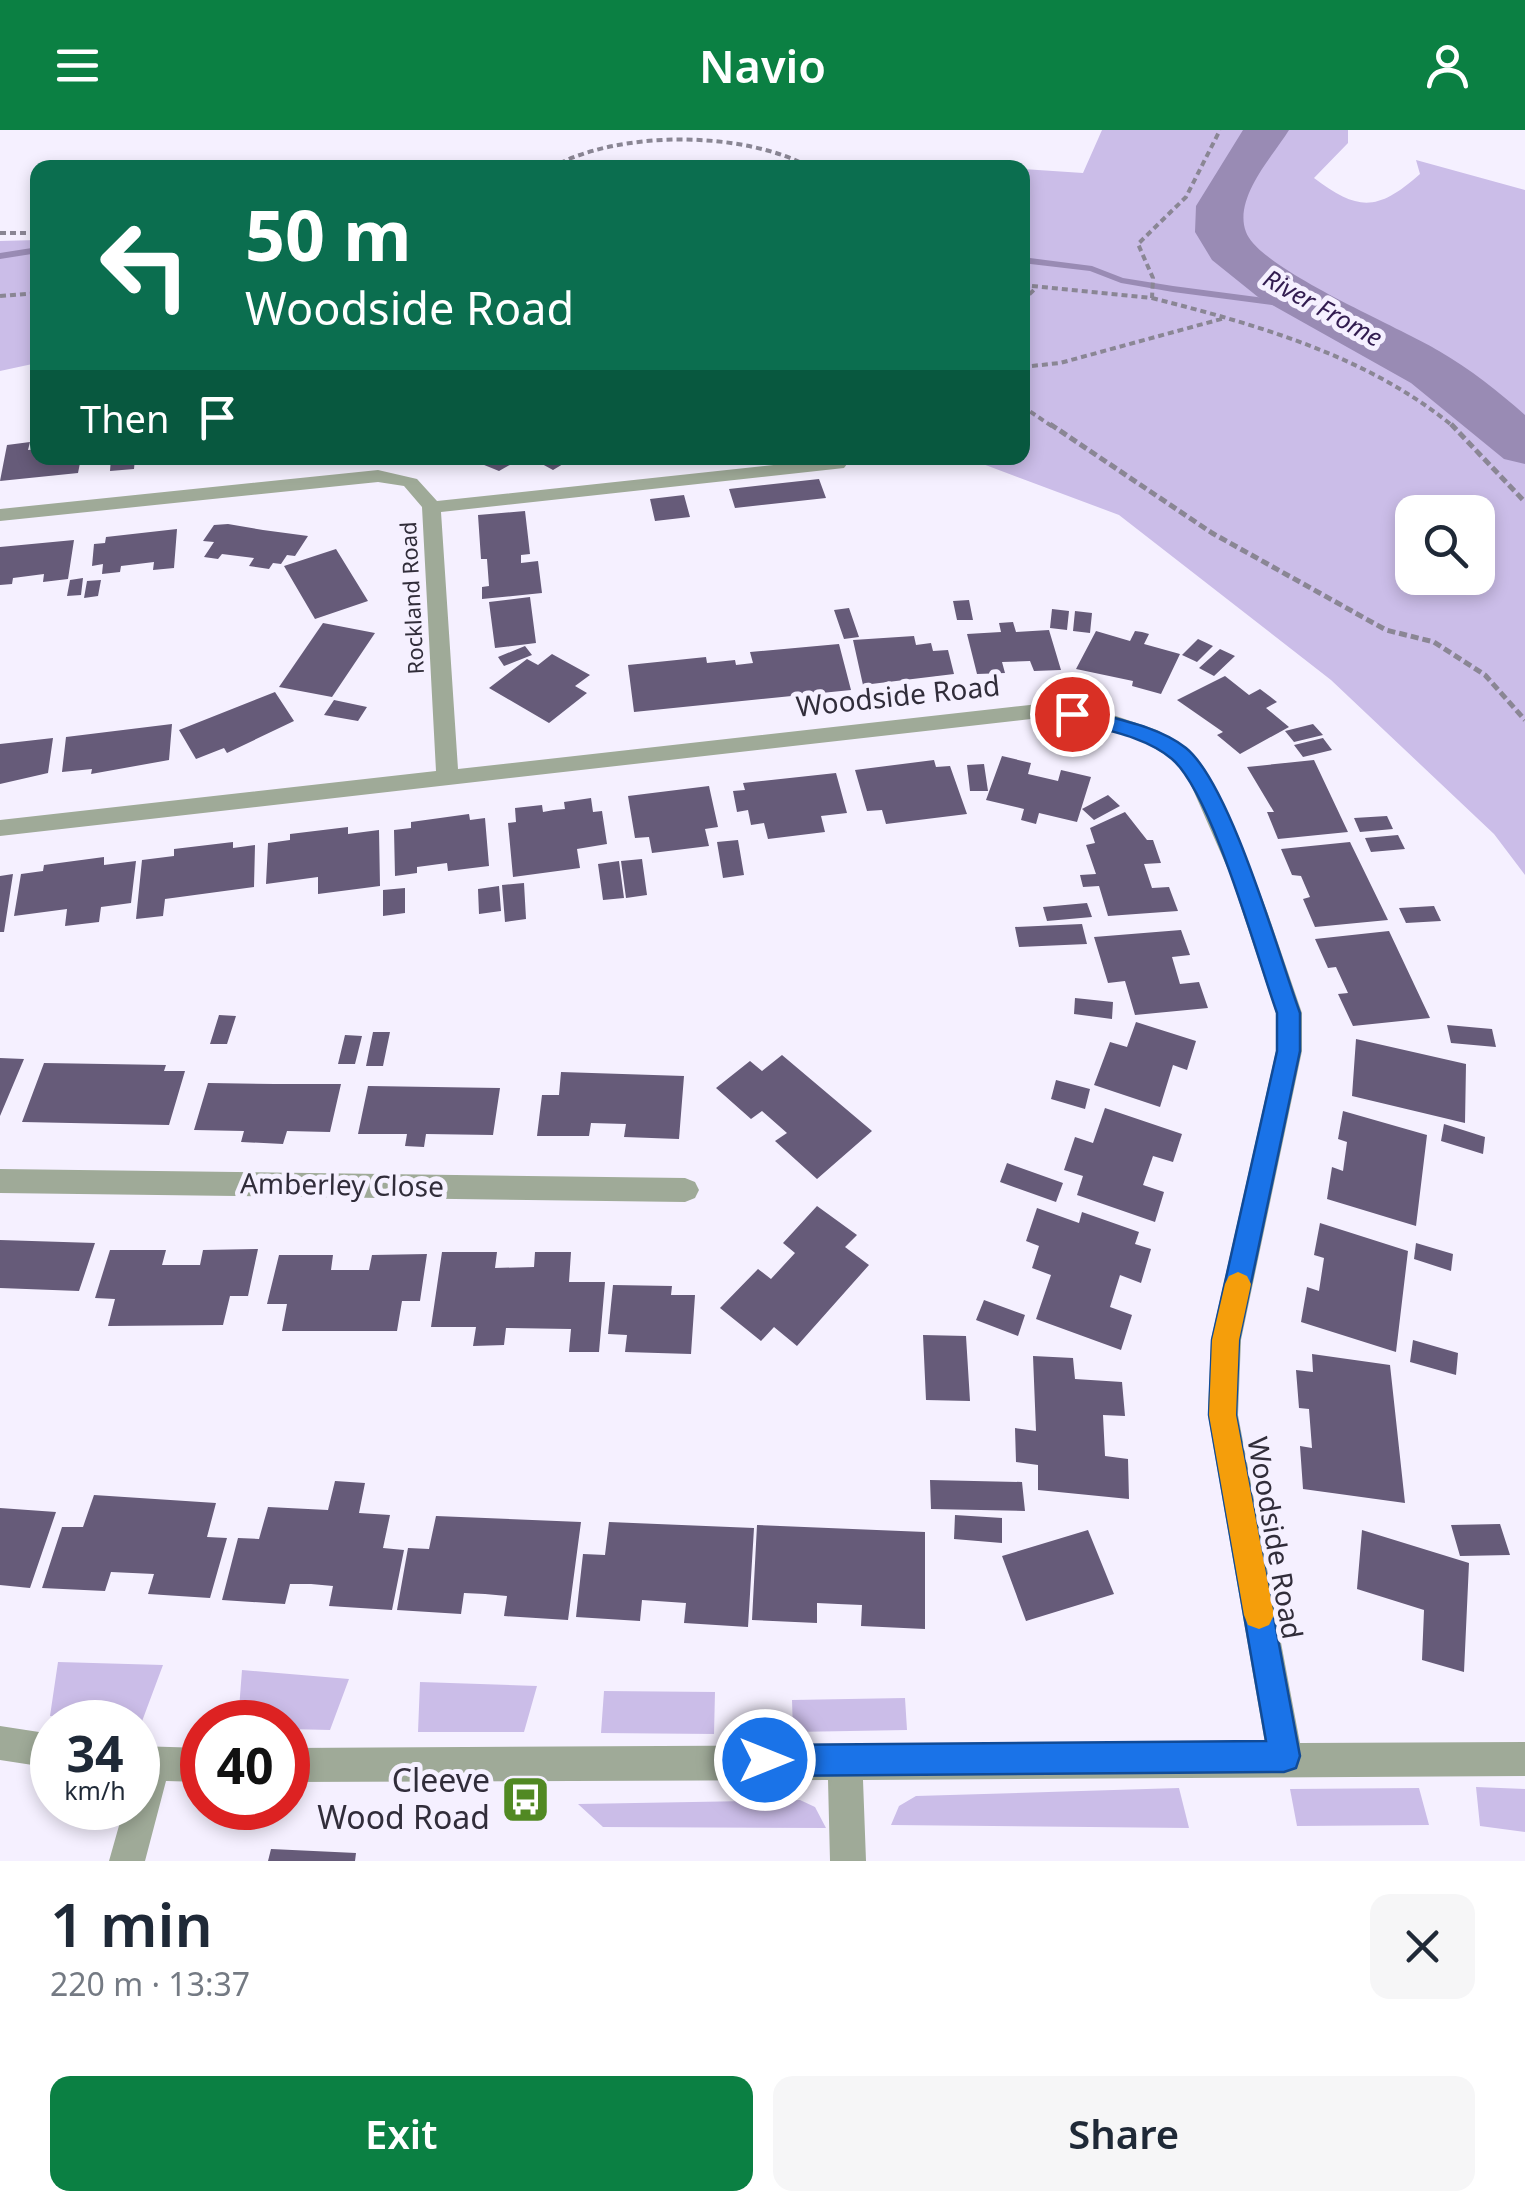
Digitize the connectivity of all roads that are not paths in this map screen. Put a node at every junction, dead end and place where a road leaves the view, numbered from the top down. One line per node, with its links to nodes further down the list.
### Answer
1 (778, 465): 2 (street)
2 (431, 508): 3 (street, Rockland Road); 4 (street, Rockland Road)
3 (0, 515)
4 (447, 775): 5 (street, Woodside Road); 10 (street, Woodside Road)
5 (0, 828)
6 (0, 1181): 7 (street, Amberley Close)
7 (685, 1190)
8 (0, 1743): 9 (street)
9 (30, 1748)
10 (1284, 1756): 11 (street); 12 (street)
11 (1525, 1759)
12 (845, 1760): 13 (street); 16 (street)
13 (310, 1764)
14 (133, 1830): 15 (street)
15 (127, 1861)
16 (848, 1861)

